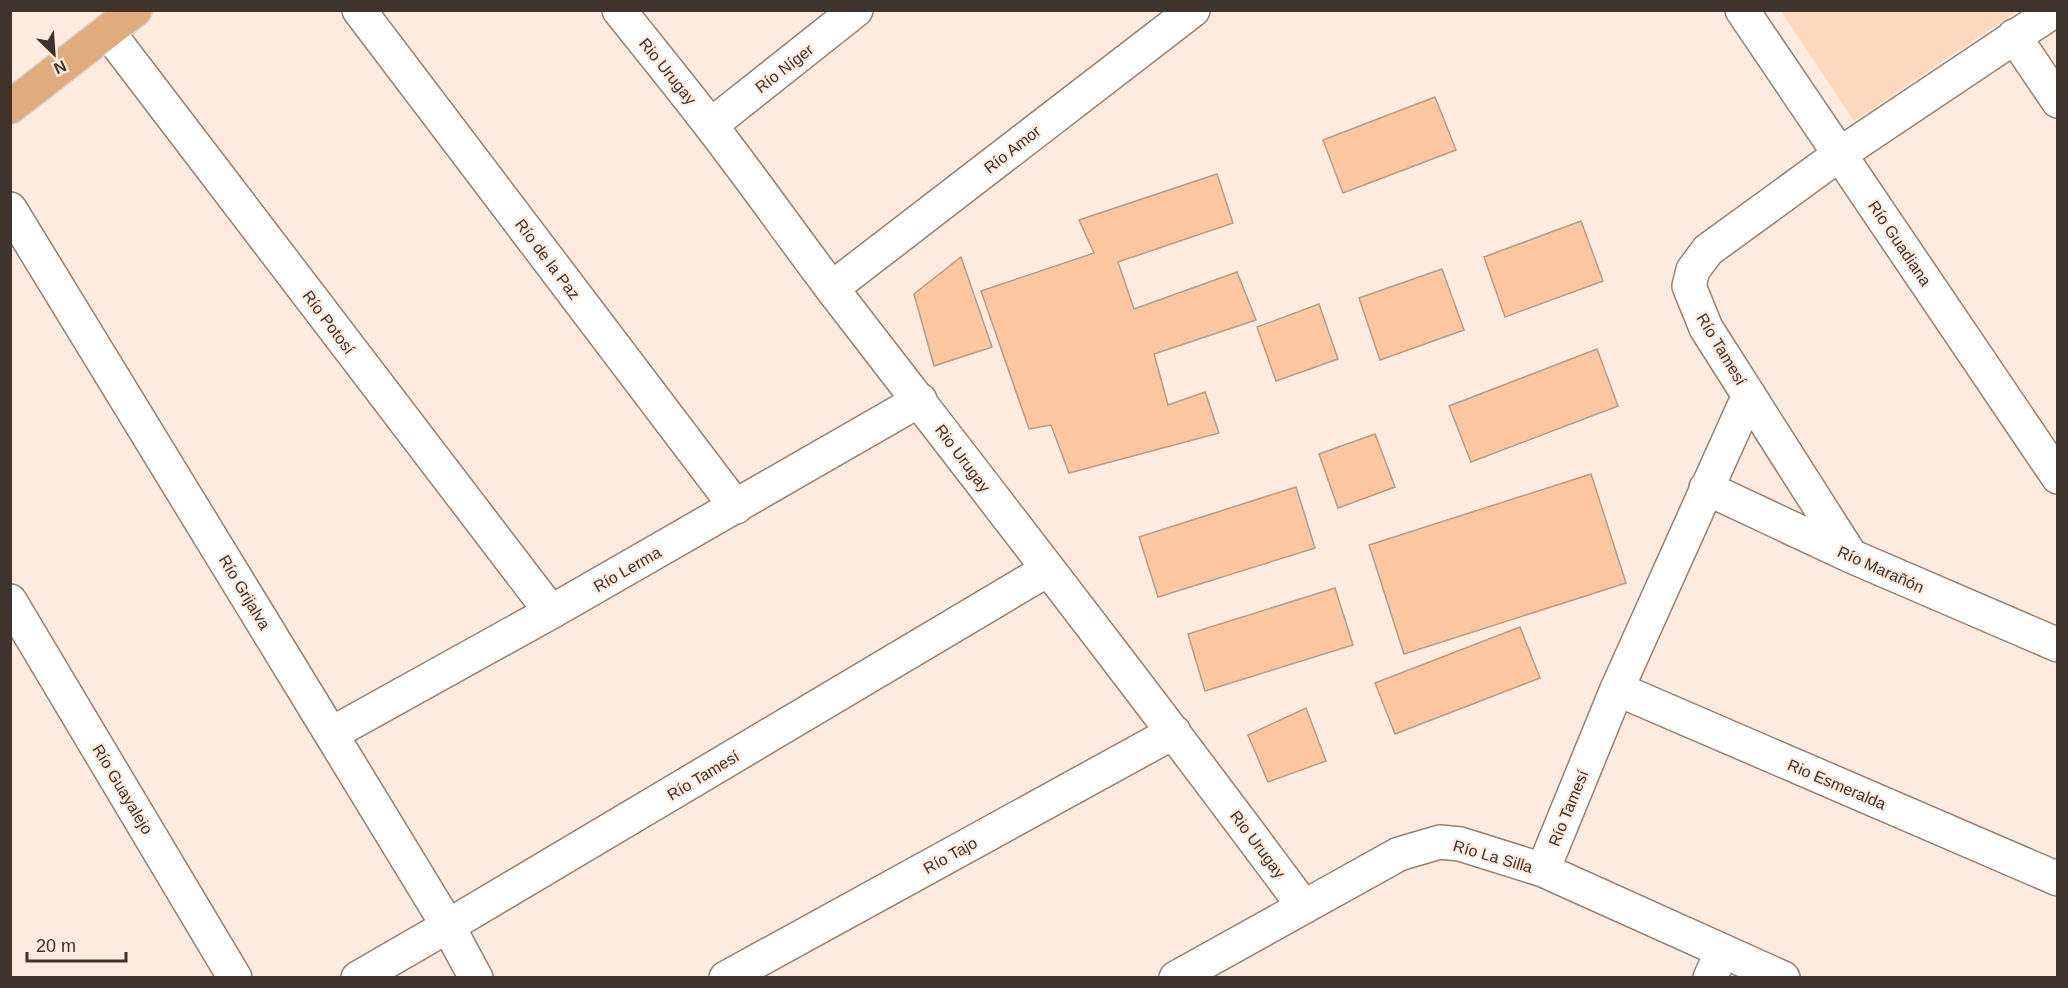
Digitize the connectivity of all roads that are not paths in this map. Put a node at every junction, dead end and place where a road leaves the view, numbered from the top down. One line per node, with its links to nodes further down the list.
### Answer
1 (135, 10): 8 (main road)
2 (359, 10): 20 (street, Río de la Paz)
3 (619, 10): 12 (street, Rio Urugay)
4 (856, 10): 12 (street, Río Níger)
5 (1193, 10): 15 (street, Río Amor)
6 (1742, 10): 13 (street, Río Guadiana)
7 (2055, 10): 9 (street, Río Tamesí)
8 (108, 32): 11 (main road); 24 (street, Río Potosí)
9 (2014, 36): 10 (street); 13 (street, Río Tamesí)
10 (2058, 101)
11 (10, 107)
12 (711, 125): 15 (street, Rio Urugay)
13 (1840, 154): 16 (street, Río Tamesí); 18 (street, Río Guadiana)
14 (10, 209): 28 (street, Río Grijalva)
15 (832, 288): 17 (street, Rio Urugay)
16 (1749, 394): 19 (street, Río Tamesí); 21 (street)
17 (920, 400): 20 (street, Río Lerma); 22 (street, Rio Urugay)
18 (2058, 477)
19 (1706, 489): 21 (street, Río Marañón); 26 (street, Río Tamesí)
20 (736, 507): 24 (street, Río Lerma)
21 (1851, 556): 25 (street, Río Marañón)
22 (1047, 570): 27 (street, Rio Urugay); 32 (street, Río Tamesí)
23 (10, 601): 34 (street, Río Guayalejo)
24 (551, 612): 28 (street, Río Lerma)
25 (2058, 645)
26 (1617, 689): 29 (street, Río Tamesí); 30 (street, Rio Esmeralda)
27 (1174, 732): 31 (street, Rio Urugay); 37 (street, Río Tajo)
28 (331, 734): 32 (street, Río Grijalva)
29 (1543, 870): 31 (street, Río La Silla); 33 (street, Río La Silla)
30 (2058, 879)
31 (1304, 907): 38 (street, Río La Silla)
32 (448, 926): 35 (street, Río Tamesí); 36 (street, Río Grijalva)
33 (1716, 964): 39 (street, Río La Silla)
34 (235, 978)
35 (358, 978)
36 (476, 978)
37 (726, 978)
38 (1176, 978)
39 (1784, 978)

